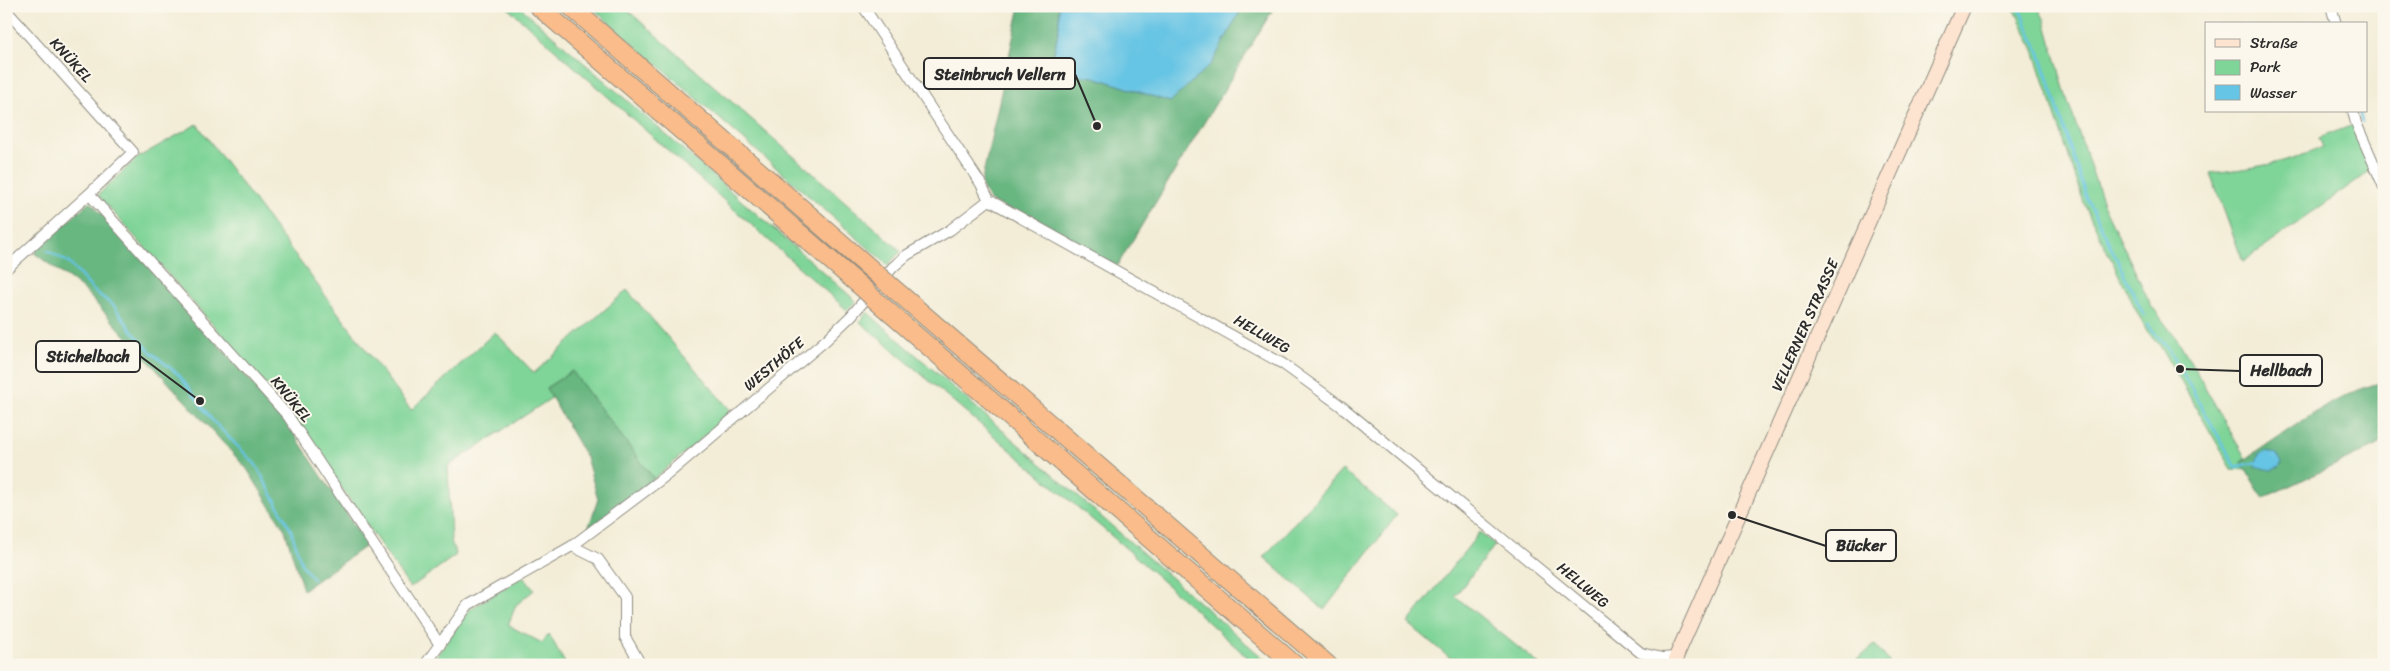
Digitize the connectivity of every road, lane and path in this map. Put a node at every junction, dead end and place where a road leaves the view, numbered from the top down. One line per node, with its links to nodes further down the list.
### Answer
1 (538, 6): 18 (highway)
2 (570, 6): 19 (highway)
3 (863, 6): 11 (street)
4 (1964, 6): 15 (main road, VELLERNER STRASSE)
5 (2331, 6): 7 (street)
6 (6, 10): 10 (street, KNÜKEL)
7 (2335, 22)
8 (2353, 112): 9 (street)
9 (2384, 187)
10 (89, 194): 12 (street, KNÜKEL); 14 (street, KNÜKEL)
11 (989, 200): 13 (street, WESTHÖFE); 15 (street, HELLWEG)
12 (6, 269)
13 (572, 546): 14 (street, WESTHÖFE); 17 (street)
14 (440, 645): 16 (street, WESTHÖFE)
15 (1676, 661)
16 (425, 665)
17 (641, 665)
18 (1295, 665)
19 (1328, 665)

